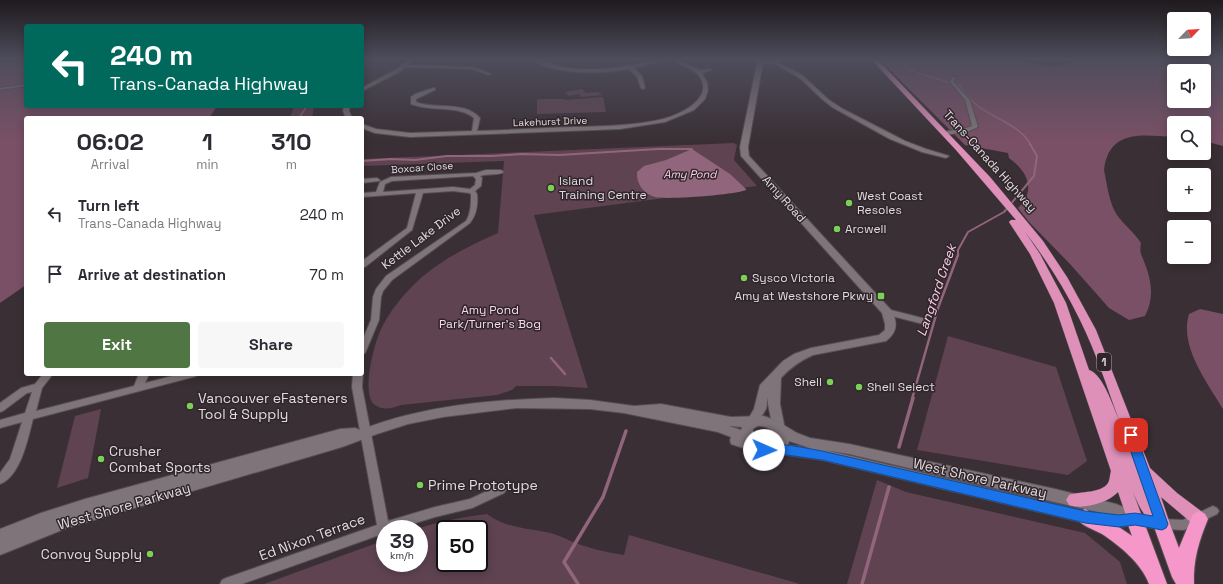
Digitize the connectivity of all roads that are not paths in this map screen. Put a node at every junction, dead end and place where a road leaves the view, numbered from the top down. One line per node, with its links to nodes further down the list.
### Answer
1 (18, 86): 8 (street)
2 (706, 86): 11 (street, Lakehurst Drive)
3 (753, 86): 24 (main road, Amy Road)
4 (812, 86): 13 (street)
5 (894, 86): 22 (highway, Trans-Canada Highway / 1)
6 (900, 86): 12 (highway, Trans-Canada Highway / 1)
7 (955, 86): 12 (street)
8 (0, 89)
9 (432, 89): 11 (street)
10 (364, 127): 11 (street, Lakehurst Drive)
11 (474, 133)
12 (944, 133): 22 (highway); 44 (highway, Trans-Canada Highway / 1)
13 (946, 156)
14 (501, 172): 15 (street, Boxcar Close)
15 (476, 175): 19 (street); 20 (street, Boxcar Close)
16 (377, 180): 17 (street)
17 (364, 181)
18 (420, 191): 19 (street); 20 (street); 23 (street)
19 (471, 191): 26 (street, Kettle Lake Drive)
20 (378, 194): 21 (street)
21 (364, 195)
22 (1002, 206): 27 (highway, Trans-Canada Highway / 1)
23 (364, 264)
24 (887, 312): 25 (street); 32 (main road)
25 (923, 321)
26 (365, 333)
27 (1083, 367): 45 (highway, Trans-Canada Highway / 1); 54 (highway)
28 (46, 376): 33 (street)
29 (143, 376): 34 (street)
30 (185, 376): 34 (street)
31 (358, 376): 41 (street)
32 (775, 378): 38 (main road); 40 (main road)
33 (38, 387): 35 (street); 37 (street)
34 (138, 388): 37 (street)
35 (0, 408)
36 (633, 410): 38 (main road, West Shore Parkway); 41 (main road, West Shore Parkway); 42 (main road, West Shore Parkway)
37 (29, 416): 39 (street); 46 (street)
38 (753, 422): 40 (main road); 42 (main road)
39 (0, 424)
40 (778, 424): 43 (main road); 48 (main road, West Shore Parkway)
41 (364, 432): 52 (street); 56 (main road, West Shore Parkway); 57 (main road, West Shore Parkway)
42 (750, 441): 43 (main road)
43 (769, 450): 50 (main road, West Shore Parkway)
44 (1143, 468): 49 (highway); 54 (highway, Trans-Canada Highway / 1)
45 (1118, 472): 48 (highway); 51 (highway, Trans-Canada Highway / 1)
46 (0, 478)
47 (500, 490): 53 (street, Ed Nixon Terrace)
48 (1074, 500): 51 (main road, West Shore Parkway)
49 (1206, 515): 54 (street); 60 (highway)
50 (1085, 517): 51 (main road, West Shore Parkway); 58 (highway)
51 (1135, 519): 54 (main road, West Shore Parkway); 58 (highway, Trans-Canada Highway / 1)
52 (381, 520)
53 (409, 520)
54 (1162, 524): 60 (highway, Trans-Canada Highway / 1)
55 (376, 530): 59 (street, Ed Nixon Terrace)
56 (0, 536)
57 (0, 548)
58 (1156, 578)
59 (226, 584)
60 (1184, 584)

